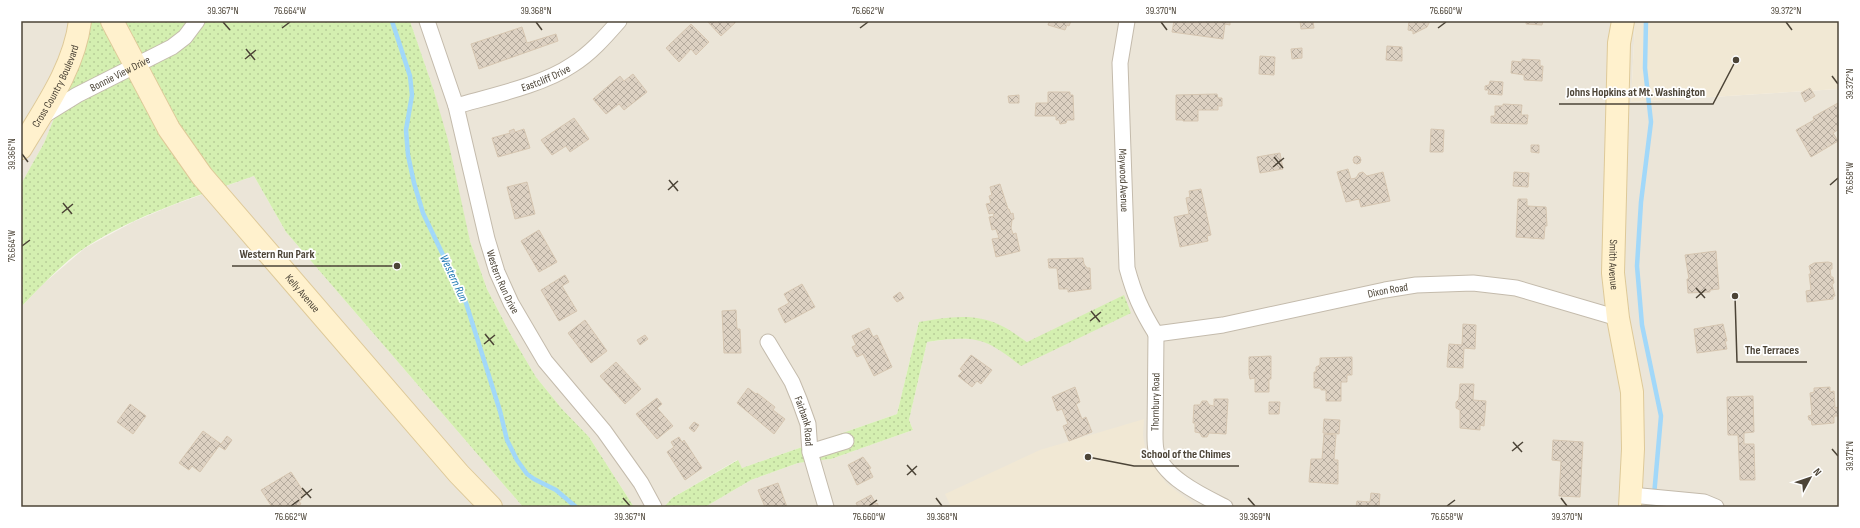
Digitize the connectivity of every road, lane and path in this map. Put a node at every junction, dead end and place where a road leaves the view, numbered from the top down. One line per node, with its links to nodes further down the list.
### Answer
1 (80, 21): 10 (main road, Cross Country Boulevard)
2 (112, 21): 8 (main road, Kelly Avenue)
3 (197, 21): 8 (street, Bonnie View Drive)
4 (427, 21): 9 (street, Western Run Drive)
5 (619, 21): 9 (street, Eastcliff Drive)
6 (1127, 21): 13 (street, Maywood Avenue)
7 (1623, 21): 12 (main road, Smith Avenue)
8 (135, 66): 10 (street, Bonnie View Drive); 18 (main road, Kelly Avenue)
9 (456, 106): 19 (street, Western Run Drive)
10 (38, 120): 11 (main road, Cross Country Boulevard)
11 (21, 148)
12 (1618, 318): 13 (street, Dixon Road); 17 (main road, Smith Avenue)
13 (1156, 334): 21 (street, Thornbury Road)
14 (768, 342): 16 (street, Fairbank Road)
15 (846, 441): 16 (street)
16 (810, 452): 20 (street, Fairbank Road)
17 (1630, 501): 22 (street)
18 (491, 507)
19 (654, 507)
20 (826, 507)
21 (1225, 507)
22 (1716, 507)

